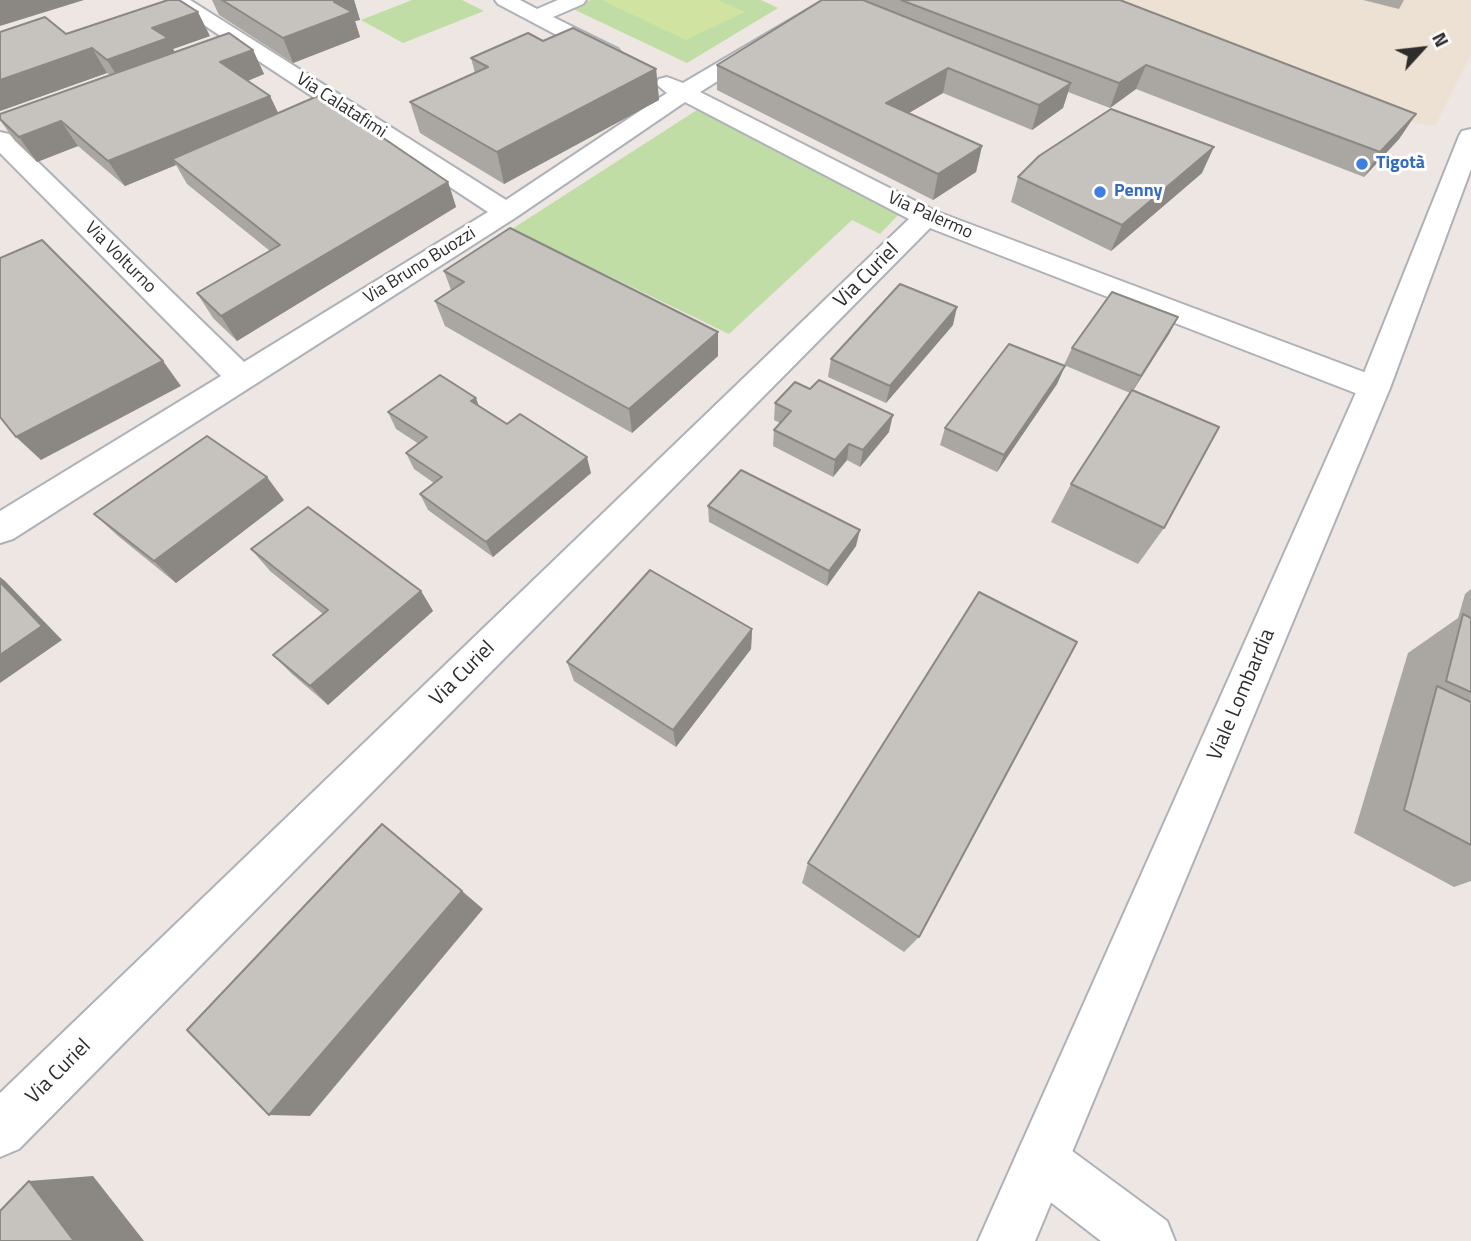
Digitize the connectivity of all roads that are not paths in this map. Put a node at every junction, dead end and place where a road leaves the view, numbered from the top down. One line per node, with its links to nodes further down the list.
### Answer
1 (176, 0): 11 (street, Via Calatafimi)
2 (505, 0): 5 (street)
3 (576, 0): 5 (street)
4 (822, 2): 8 (street, Via Bruno Buozzi)
5 (537, 16): 6 (street)
6 (623, 61)
7 (647, 74): 8 (street, Via Palermo)
8 (683, 93): 11 (street, Via Bruno Buozzi); 12 (street, Via Palermo)
9 (0, 139): 13 (street, Via Volturno)
10 (1469, 140): 14 (street, Viale Lombardia)
11 (506, 212): 13 (street, Via Bruno Buozzi)
12 (926, 218): 14 (street, Via Palermo); 16 (street, Via Curiel)
13 (241, 377): 15 (street, Via Bruno Buozzi)
14 (1374, 388): 17 (street, Viale Lombardia)
15 (0, 529)
16 (0, 1130)
17 (1041, 1161): 18 (street, Viale Lombardia); 19 (street)
18 (1006, 1241)
19 (1147, 1241)

